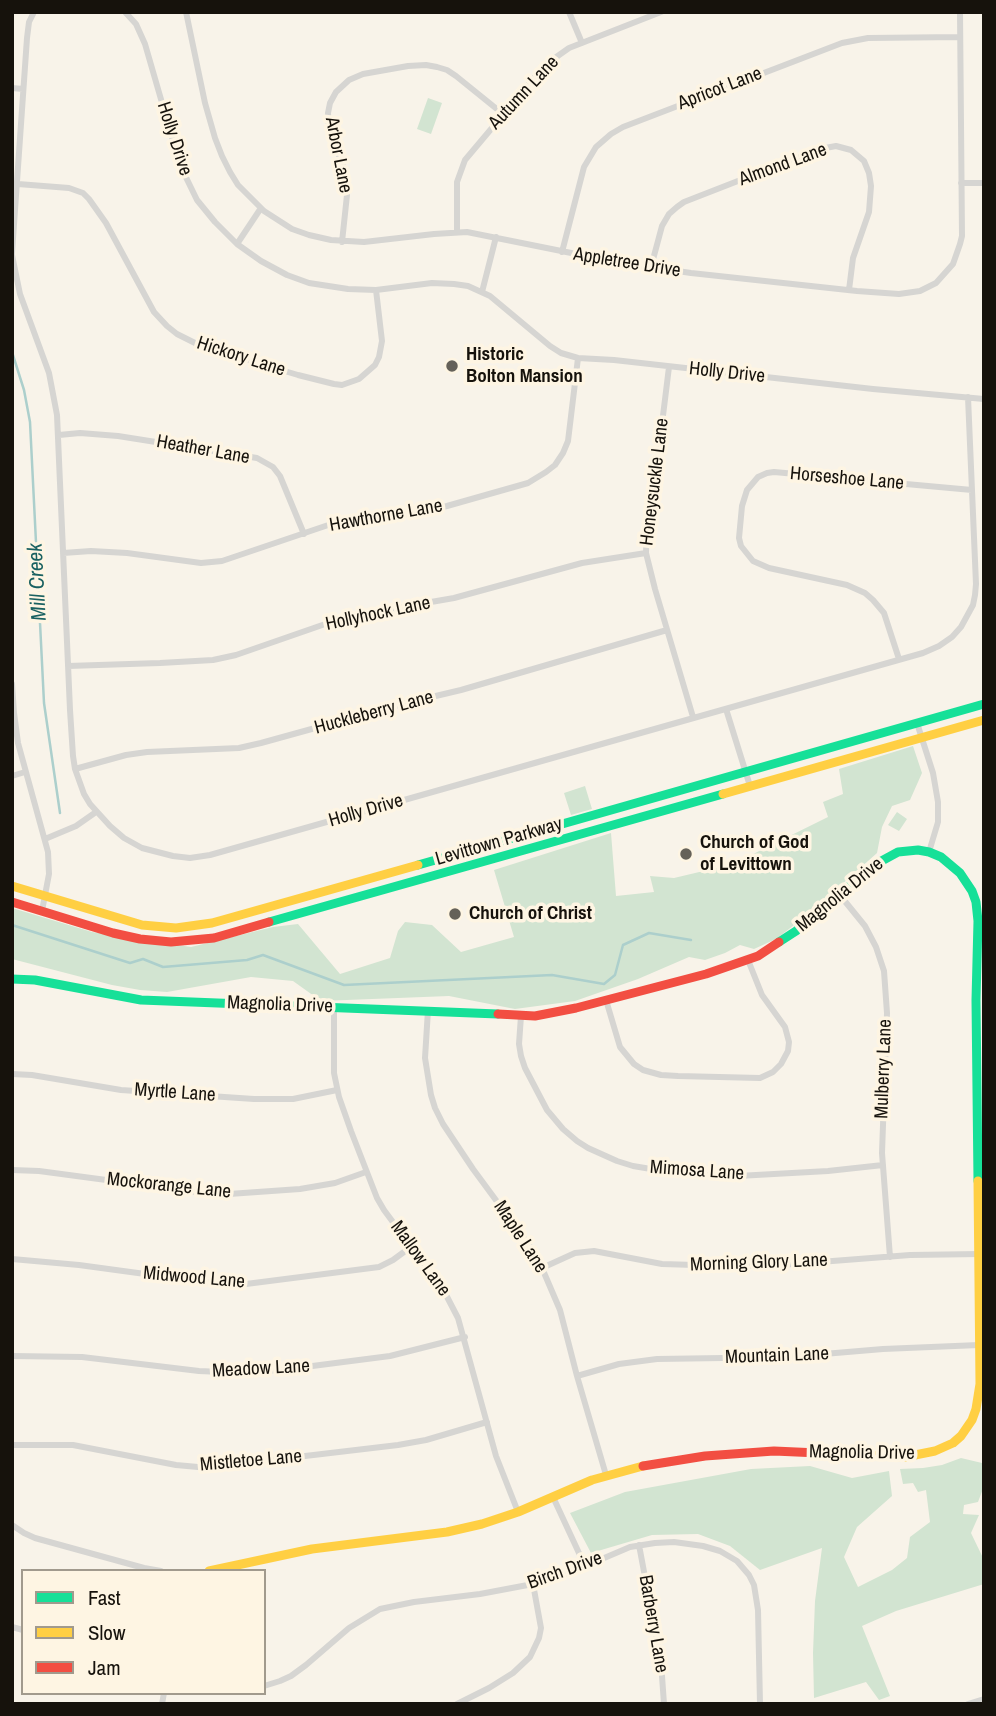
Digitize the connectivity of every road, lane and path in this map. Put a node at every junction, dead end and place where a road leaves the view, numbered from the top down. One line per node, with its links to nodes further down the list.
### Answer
1 (34, 12): 10 (street, Holly Drive)
2 (125, 12): 19 (street, Holly Drive)
3 (186, 12): 15 (street, Appletree Drive)
4 (569, 12): 8 (street)
5 (662, 12): 8 (street, Autumn Lane)
6 (960, 12): 7 (street, Appletree Drive)
7 (960, 37): 12 (street, Appletree Drive); 20 (street, Apricot Lane)
8 (582, 43): 11 (street, Autumn Lane)
9 (12, 88): 10 (street)
10 (23, 89): 14 (street, Holly Drive)
11 (503, 114): 16 (street, Autumn Lane); 18 (street, Arbor Lane)
12 (961, 183): 13 (street); 24 (street, Appletree Drive)
13 (984, 183)
14 (18, 184): 21 (street, Holly Drive); 23 (street, Hickory Lane)
15 (261, 208): 18 (street, Appletree Drive); 19 (street)
16 (457, 232): 17 (street, Appletree Drive); 18 (street, Appletree Drive)
17 (496, 237): 20 (street, Appletree Drive); 25 (street)
18 (342, 242)
19 (237, 244): 23 (street, Holly Drive)
20 (562, 252): 22 (street, Appletree Drive)
21 (12, 254): 30 (street, Holly Drive)
22 (650, 267): 24 (street, Appletree Drive); 24 (street, Almond Lane)
23 (376, 290): 25 (street, Holly Drive)
24 (849, 290)
25 (482, 292): 26 (street, Holly Drive)
26 (578, 358): 27 (street, Holly Drive); 32 (street, Hawthorne Lane)
27 (669, 367): 28 (street, Holly Drive); 34 (street, Honeysuckle Lane)
28 (968, 397): 29 (street, Holly Drive); 31 (street, Holly Drive)
29 (984, 399)
30 (59, 435): 32 (street, Heather Lane); 33 (street, Holly Drive)
31 (972, 490): 36 (street, Holly Drive); 36 (street, Horseshoe Lane)
32 (304, 534): 33 (street, Hawthorne Lane)
33 (63, 553): 37 (street, Holly Drive)
34 (646, 553): 35 (street, Honeysuckle Lane); 37 (street, Hollyhock Lane)
35 (667, 630): 41 (street, Honeysuckle Lane); 45 (street, Huckleberry Lane)
36 (899, 659): 40 (street, Holly Drive)
37 (68, 666): 45 (street, Holly Drive)
38 (12, 684): 47 (street)
39 (984, 704): 43 (street, Levittown Parkway)
40 (726, 709): 41 (street, Holly Drive); 46 (street)
41 (692, 718): 50 (street, Holly Drive)
42 (984, 720): 44 (street, Levittown Parkway)
43 (917, 723): 44 (street); 46 (street, Levittown Parkway)
44 (922, 738): 49 (street, Levittown Parkway); 52 (street)
45 (75, 769): 50 (street, Holly Drive)
46 (746, 771): 49 (street); 55 (street, Levittown Parkway)
47 (25, 772): 48 (street); 51 (street)
48 (12, 776)
49 (750, 786): 57 (street, Levittown Parkway)
50 (96, 812): 51 (street)
51 (45, 839): 55 (street)
52 (929, 852): 54 (street, Magnolia Drive); 70 (street, Magnolia Drive)
53 (12, 886): 55 (street, Levittown Parkway)
54 (839, 894): 58 (street, Magnolia Drive); 66 (street, Mulberry Lane)
55 (45, 896): 57 (street)
56 (12, 902): 57 (street, Levittown Parkway)
57 (42, 911)
58 (748, 960): 60 (street, Magnolia Drive); 60 (street)
59 (12, 979): 61 (street, Magnolia Drive)
60 (606, 1000): 63 (street, Magnolia Drive)
61 (334, 1007): 62 (street, Magnolia Drive); 65 (street, Mallow Lane)
62 (428, 1010): 63 (street, Magnolia Drive); 73 (street, Maple Lane)
63 (521, 1016): 66 (street, Mimosa Lane)
64 (12, 1074): 65 (street, Myrtle Lane)
65 (337, 1090): 68 (street, Mallow Lane)
66 (883, 1165): 71 (street, Mulberry Lane)
67 (12, 1170): 68 (street, Mockorange Lane)
68 (366, 1172): 69 (street, Mallow Lane)
69 (412, 1246): 72 (street, Midwood Lane); 75 (street, Mallow Lane)
70 (980, 1254): 71 (street, Morning Glory Lane); 74 (street, Magnolia Drive)
71 (890, 1256): 73 (street, Morning Glory Lane)
72 (12, 1259)
73 (542, 1268): 78 (street, Maple Lane)
74 (982, 1300): 76 (street, Magnolia Drive)
75 (465, 1337): 77 (street, Meadow Lane); 79 (street, Mallow Lane)
76 (979, 1345): 78 (street, Mountain Lane); 81 (street, Magnolia Drive)
77 (12, 1356)
78 (577, 1376): 81 (street, Maple Lane)
79 (487, 1422): 80 (street, Mistletoe Lane); 83 (street, Mallow Lane)
80 (12, 1445)
81 (606, 1475): 82 (street, Magnolia Drive)
82 (553, 1497): 83 (street, Magnolia Drive); 86 (street)
83 (518, 1512): 88 (street, Magnolia Drive)
84 (12, 1525): 87 (street)
85 (639, 1545): 86 (street, Birch Drive); 93 (street, Barberry Lane); 94 (street, Birch Drive)
86 (585, 1566): 89 (street, Birch Drive)
87 (150, 1569)
88 (219, 1569)
89 (533, 1584): 90 (street, Birch Drive); 92 (street)
90 (266, 1685)
91 (984, 1699): 95 (street)
92 (457, 1704)
93 (664, 1704)
94 (760, 1704)
95 (968, 1704)

